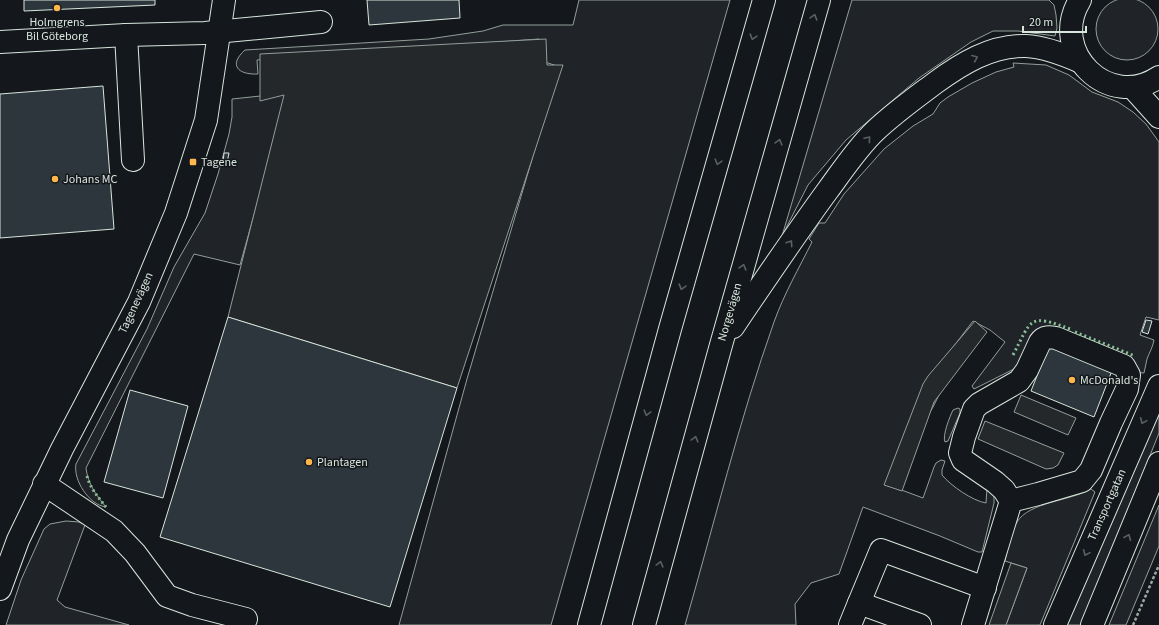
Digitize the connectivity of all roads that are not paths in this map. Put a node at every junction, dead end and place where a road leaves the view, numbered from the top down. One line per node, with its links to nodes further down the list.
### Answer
1 (224, 0): 6 (main road, Tagenevägen)
2 (764, 0): 23 (main road, one-way to 23)
3 (819, 0): 14 (main road, Norgevägen, one-way to 3)
4 (1080, 0): 9 (main road)
5 (321, 22): 6 (main road)
6 (219, 32): 7 (main road); 17 (main road, Tagenevägen)
7 (126, 35): 8 (main road); 13 (main road)
8 (0, 42)
9 (1081, 62): 11 (main road); 14 (main road, one-way to 9)
10 (1159, 77): 11 (main road)
11 (1132, 87): 12 (main road)
12 (1159, 117)
13 (133, 160)
14 (721, 345): 24 (main road, Norgevägen, one-way to 14)
15 (1159, 386): 28 (main road, Transportgatan, one-way to 28)
16 (1159, 463): 29 (main road, one-way to 16)
17 (44, 484): 20 (main road, Tagenevägen); 22 (main road)
18 (1011, 501): 18 (main road); 19 (main road)
19 (985, 588): 21 (main road); 27 (main road)
20 (0, 589)
21 (859, 603): 25 (main road); 26 (main road)
22 (246, 619)
23 (589, 625)
24 (644, 625)
25 (850, 625)
26 (920, 625)
27 (973, 625)
28 (1055, 625)
29 (1092, 625)

